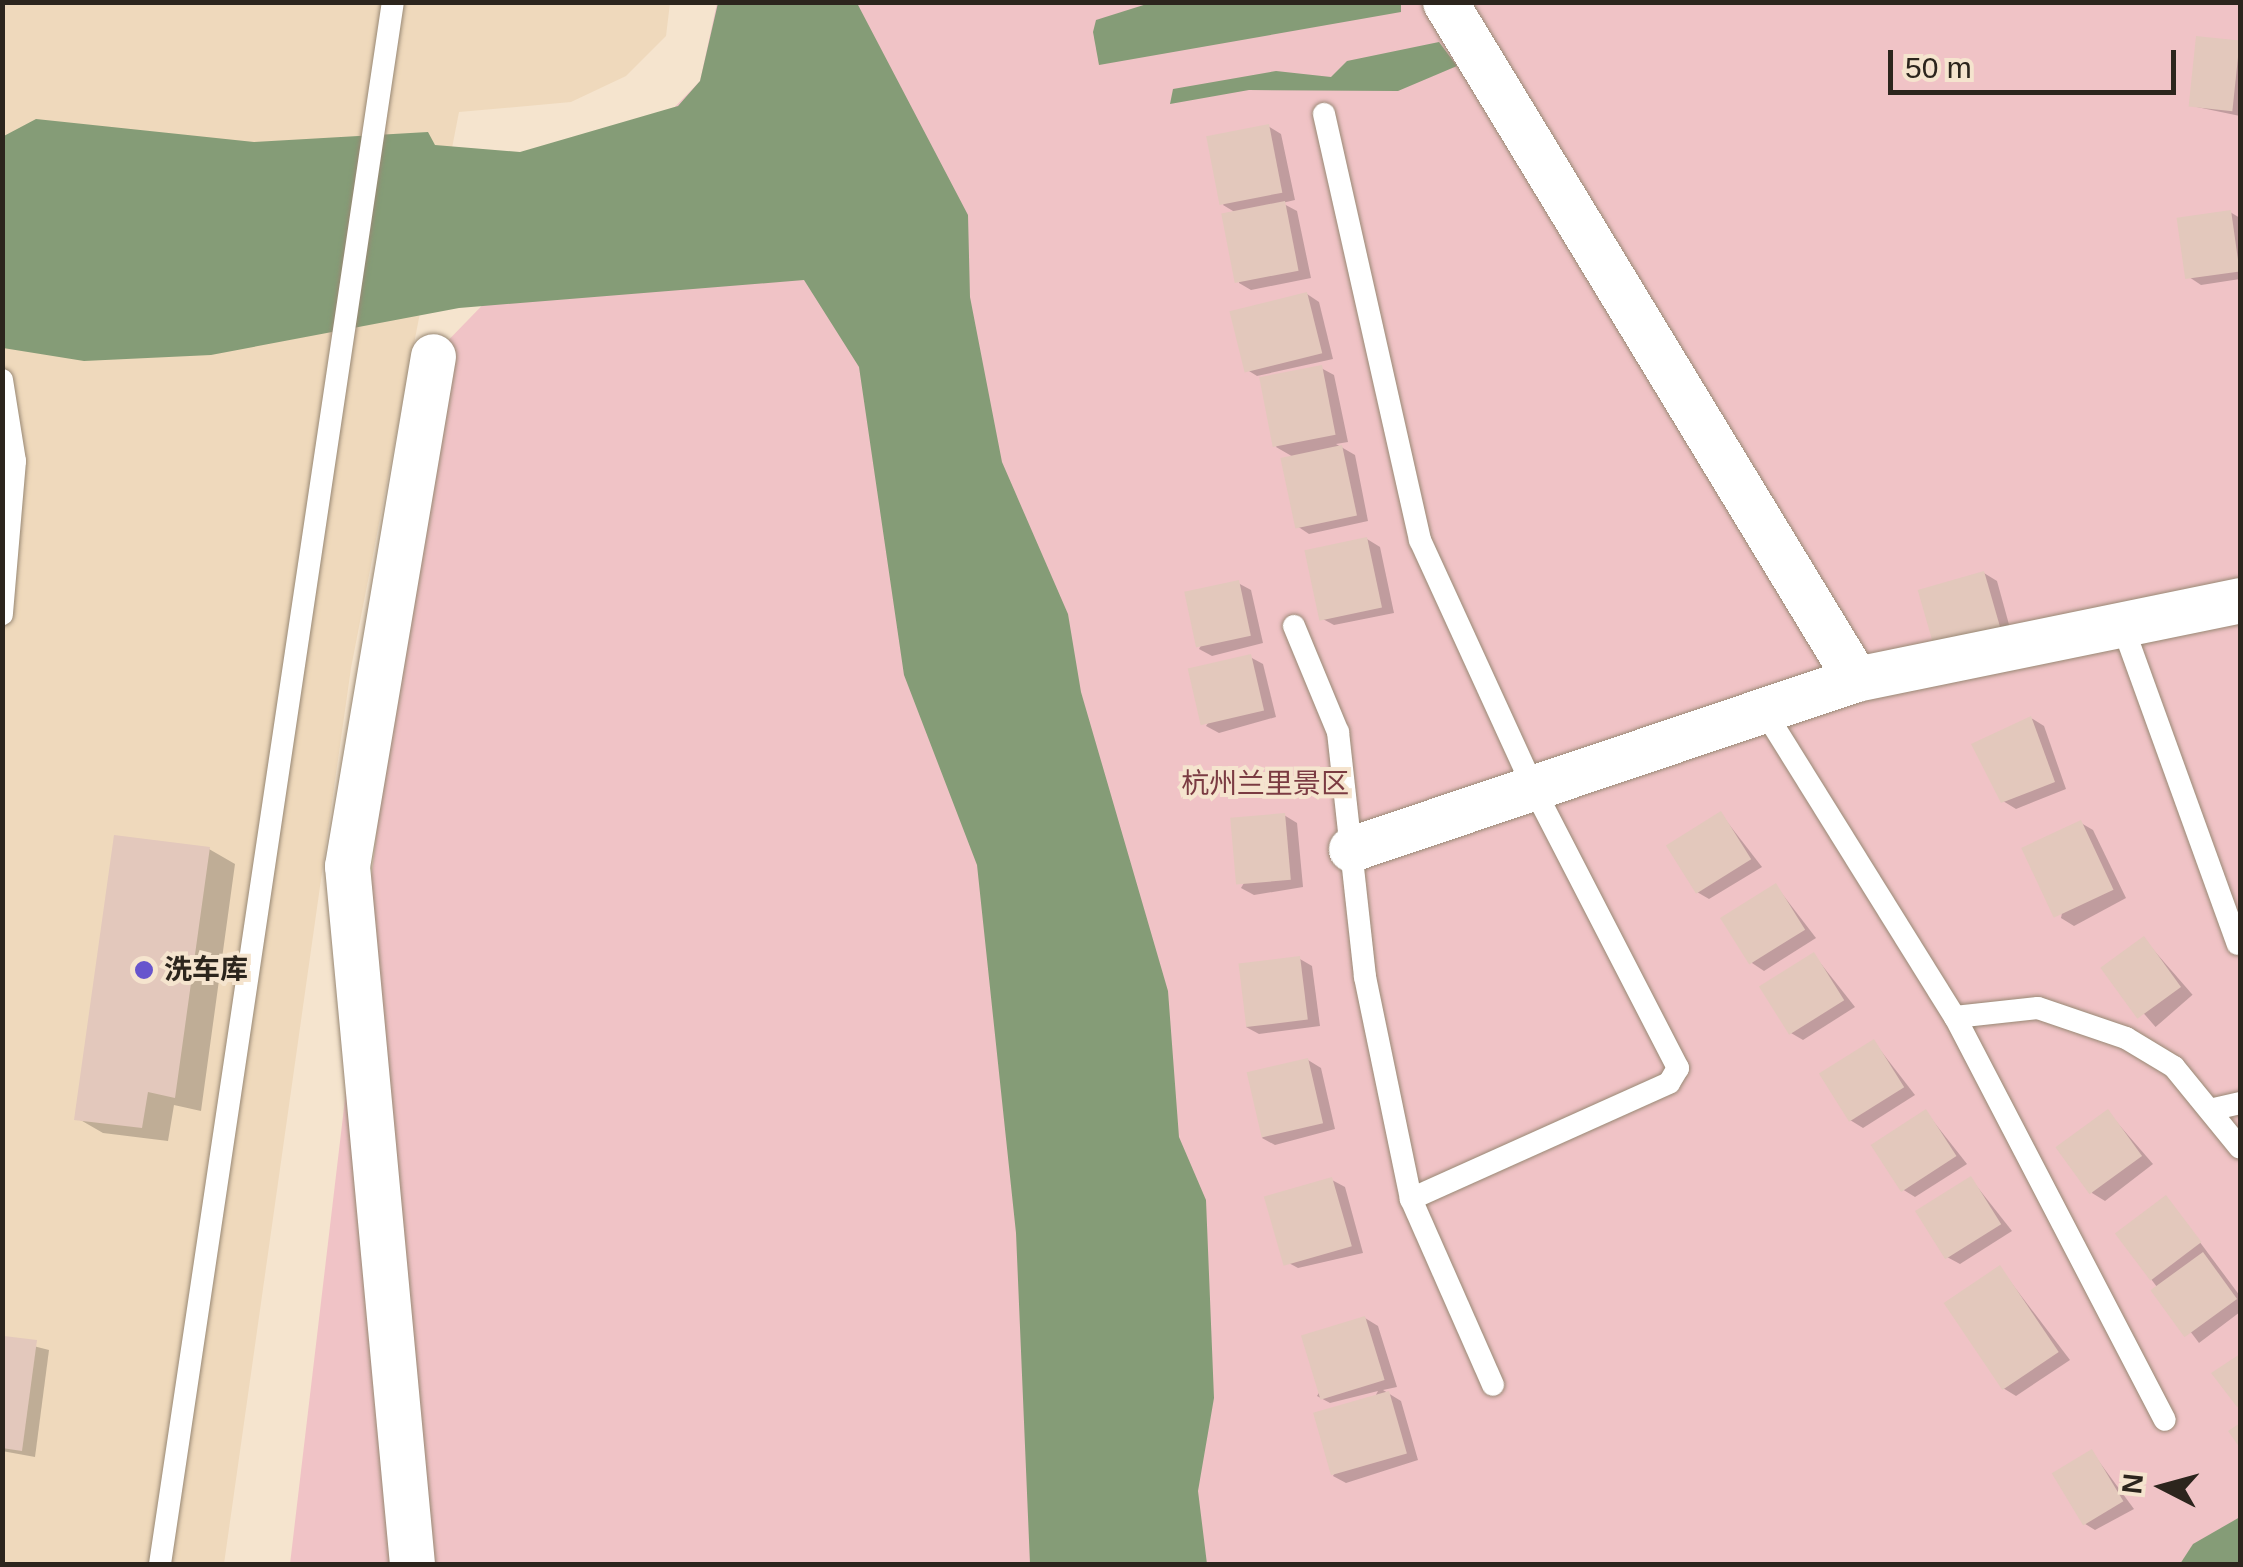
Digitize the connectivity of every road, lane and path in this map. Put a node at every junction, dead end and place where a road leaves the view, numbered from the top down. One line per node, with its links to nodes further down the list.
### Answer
1 (393, 2): 23 (lane)
2 (1445, 2): 11 (street)
3 (1324, 114): 13 (lane)
4 (432, 356): 24 (street)
5 (2, 380): 6 (lane)
6 (6, 553): 8 (lane)
7 (2240, 600): 10 (street)
8 (2, 614)
9 (1294, 626): 14 (lane)
10 (2123, 627): 11 (street); 15 (lane)
11 (1856, 679): 12 (street)
12 (1763, 708): 13 (street); 16 (lane)
13 (1535, 790): 14 (street); 20 (lane)
14 (1350, 849): 20 (lane)
15 (2238, 944)
16 (1955, 1017): 18 (lane); 22 (lane)
17 (2240, 1103): 18 (lane)
18 (2214, 1109): 19 (lane)
19 (2240, 1148)
20 (1411, 1200): 21 (lane)
21 (1494, 1386)
22 (2165, 1420)
23 (160, 1564)
24 (412, 1564)

